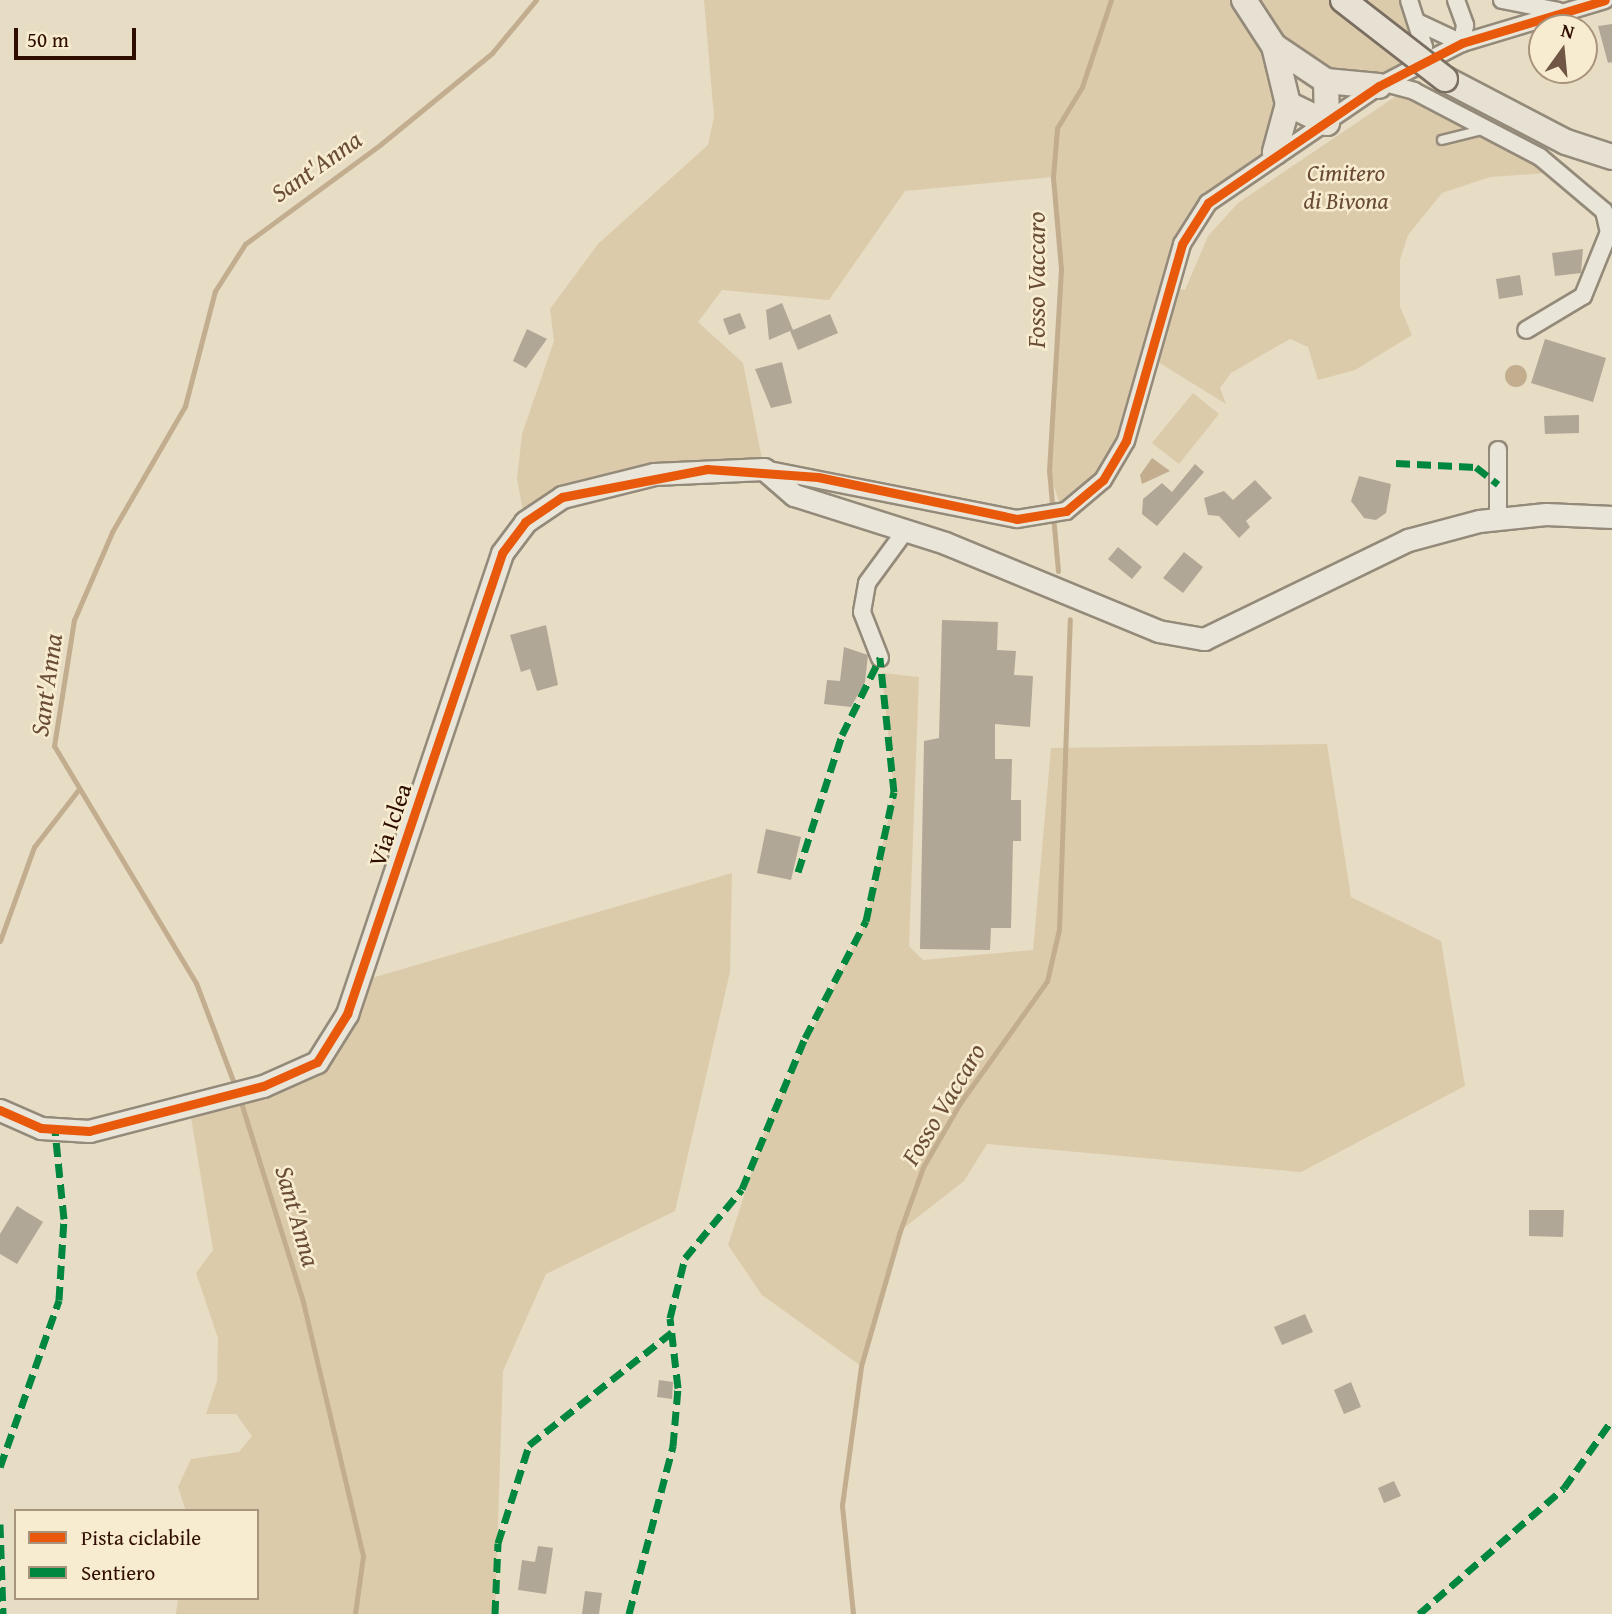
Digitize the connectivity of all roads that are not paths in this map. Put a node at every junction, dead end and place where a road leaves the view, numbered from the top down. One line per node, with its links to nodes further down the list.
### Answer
1 (1244, 0): 10 (main road)
2 (1343, 0): 19 (main road, bridge)
3 (1409, 0): 8 (street)
4 (1457, 0): 9 (street)
5 (1502, 0): 7 (street)
6 (1605, 0): 7 (street)
7 (1560, 11): 9 (street)
8 (1417, 22): 9 (street); 11 (street)
9 (1462, 43): 11 (street)
10 (1274, 46): 12 (main road); 14 (main road)
11 (1404, 73): 13 (street)
12 (1326, 81): 13 (main road); 15 (main road)
13 (1382, 84): 15 (street); 16 (street)
14 (1288, 104): 15 (main road); 18 (main road)
15 (1327, 123): 18 (street)
16 (1486, 129): 17 (lane); 20 (street)
17 (1442, 140)
18 (1275, 152): 22 (street)
19 (1612, 157)
20 (1526, 330)
21 (1498, 450): 24 (street)
22 (764, 469): 25 (street); 27 (street, Via Iclea)
23 (1612, 517): 24 (street)
24 (1499, 519): 25 (street)
25 (905, 530): 26 (street)
26 (880, 658)
27 (0, 1110)

